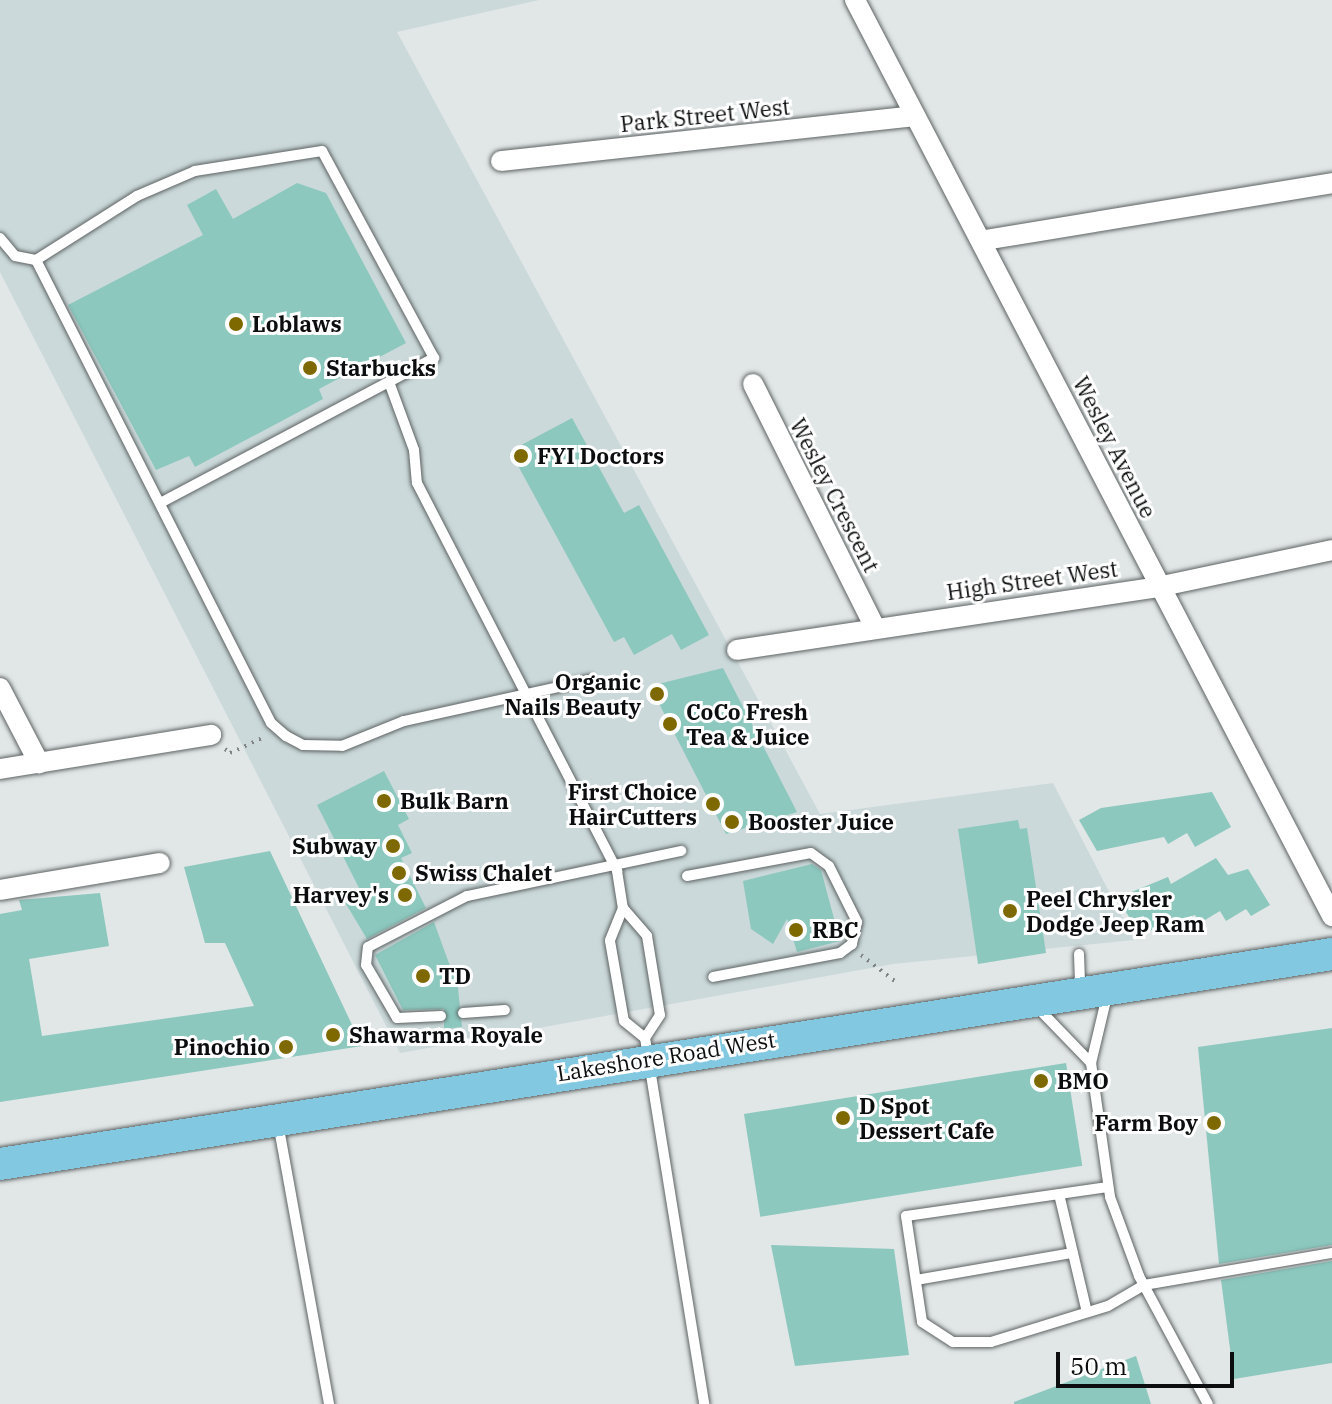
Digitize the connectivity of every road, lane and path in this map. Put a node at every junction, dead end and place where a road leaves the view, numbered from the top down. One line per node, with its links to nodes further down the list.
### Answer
1 (855, 0): 2 (street, Wesley Avenue)
2 (915, 116): 3 (street, Park Street West); 6 (street, Wesley Avenue)
3 (501, 161)
4 (1332, 183): 6 (street)
5 (0, 238): 7 (lane)
6 (985, 240): 12 (street, Wesley Avenue)
7 (36, 260): 8 (lane); 10 (lane)
8 (389, 382): 10 (lane); 17 (lane)
9 (753, 384): 13 (street, Wesley Crescent)
10 (162, 502): 18 (lane)
11 (1332, 550): 12 (street, High Street West)
12 (1158, 587): 13 (street, High Street West); 28 (street, Wesley Avenue)
13 (874, 626): 14 (street, High Street West)
14 (737, 650)
15 (591, 680): 17 (lane)
16 (0, 688): 20 (street)
17 (528, 689): 18 (lane); 24 (lane)
18 (279, 730): 19 (path)
19 (211, 735): 20 (street)
20 (39, 763): 21 (street)
21 (0, 769)
22 (681, 851): 24 (lane)
23 (160, 863): 26 (street)
24 (614, 865): 27 (lane); 38 (lane)
25 (687, 876): 29 (lane)
26 (0, 890)
27 (623, 908): 39 (lane); 39 (lane)
28 (1332, 916)
29 (849, 947): 32 (lane); 33 (path)
30 (1079, 954): 34 (lane)
31 (1332, 954): 34 (main road, Lakeshore Road West)
32 (713, 977)
33 (896, 982)
34 (1095, 986): 35 (main road, Lakeshore Road West); 40 (lane)
35 (1029, 999): 39 (main road, Lakeshore Road West); 40 (lane)
36 (505, 1010): 37 (lane)
37 (463, 1013)
38 (441, 1016)
39 (646, 1049): 41 (main road, Lakeshore Road West); 51 (lane)
40 (1091, 1063): 43 (lane)
41 (277, 1119): 42 (main road, Lakeshore Road West); 50 (lane)
42 (0, 1164)
43 (1108, 1187): 44 (lane); 48 (lane)
44 (1059, 1194): 45 (lane); 47 (lane)
45 (1073, 1253): 47 (lane); 49 (lane)
46 (1332, 1253): 48 (lane)
47 (916, 1280): 49 (lane)
48 (1144, 1285): 49 (lane); 52 (lane)
49 (1087, 1312)
50 (329, 1404)
51 (704, 1404)
52 (1208, 1404)

